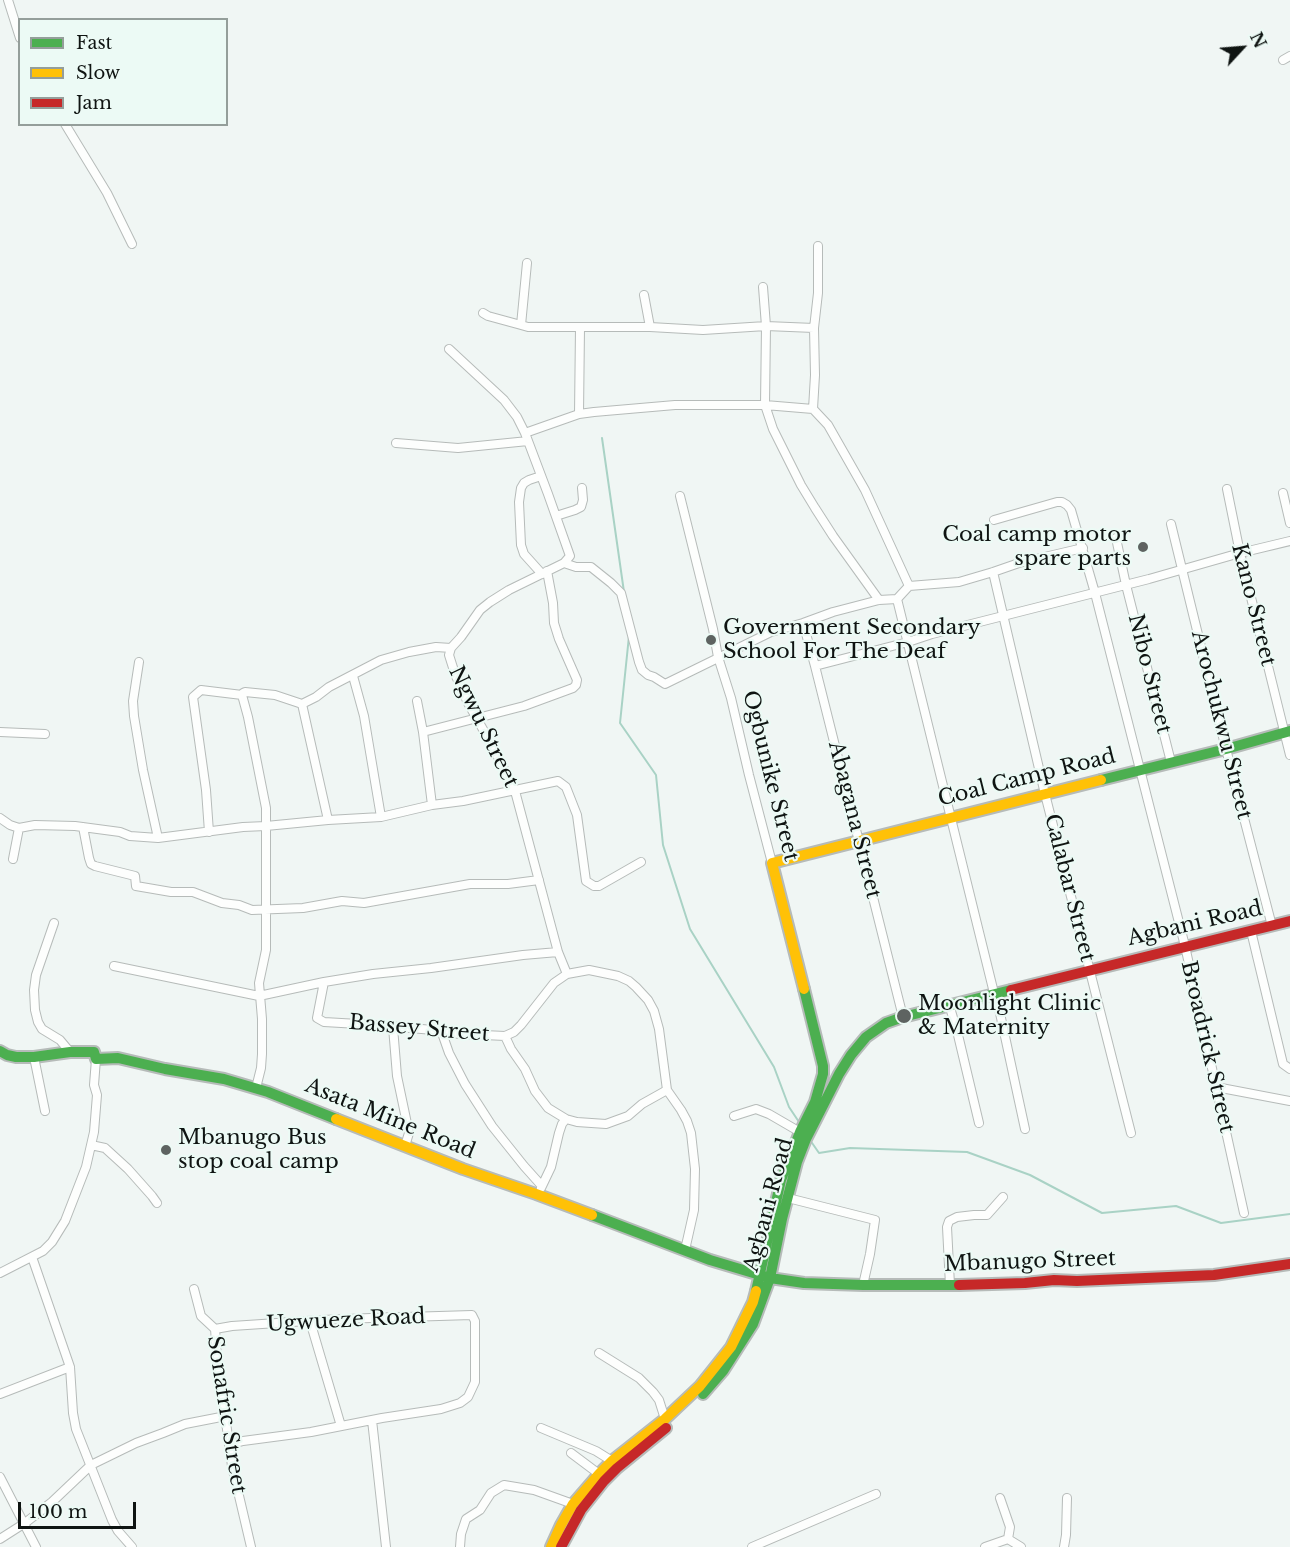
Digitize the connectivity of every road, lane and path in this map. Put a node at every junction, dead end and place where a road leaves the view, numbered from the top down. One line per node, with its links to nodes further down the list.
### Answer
1 (8, 0): 2 (street)
2 (18, 32)
3 (66, 126): 4 (street)
4 (132, 244)
5 (818, 246): 14 (street)
6 (527, 263): 10 (street)
7 (763, 287): 11 (street)
8 (644, 295): 12 (street)
9 (483, 313): 10 (street)
10 (521, 325): 13 (street)
11 (766, 326): 12 (street); 14 (street); 16 (street)
12 (650, 327): 13 (street)
13 (580, 328): 18 (street)
14 (814, 328): 17 (street)
15 (449, 349): 19 (street)
16 (765, 405): 17 (street); 18 (street); 42 (street)
17 (813, 409): 39 (street)
18 (579, 414): 19 (street)
19 (527, 437): 20 (street); 21 (street)
20 (396, 443)
21 (542, 476): 26 (street); 37 (street)
22 (582, 488): 26 (street)
23 (1227, 489): 33 (street, Kano Street)
24 (1283, 493): 28 (street)
25 (680, 496): 47 (street, Ogbunike Street)
26 (556, 516): 34 (street)
27 (994, 520): 32 (street, Broadrick Street)
28 (1290, 523)
29 (1171, 524): 35 (street, Arochukwu Street)
30 (1116, 538): 38 (street, Nibo Street)
31 (1290, 541): 33 (street)
32 (1083, 548): 36 (street); 40 (street, Broadrick Street)
33 (1240, 553): 35 (street); 57 (street, Kano Street)
34 (564, 563): 37 (street, Ngwu Street); 47 (street)
35 (1183, 570): 38 (street); 59 (street, Arochukwu Street)
36 (993, 572): 39 (street); 43 (street, Calabar Street)
37 (545, 573): 46 (street, Ngwu Street); 54 (street)
38 (1126, 585): 40 (street); 61 (street, Nibo Street)
39 (909, 586): 41 (street)
40 (1095, 593): 43 (street); 62 (street, Broadrick Street)
41 (897, 599): 42 (street); 45 (street)
42 (879, 600): 44 (street)
43 (1003, 616): 45 (street); 64 (street, Calabar Street)
44 (803, 623): 47 (street); 49 (street, Abagana Street)
45 (908, 642): 49 (street); 67 (street)
46 (451, 648): 50 (street); 54 (street, Ngwu Street)
47 (718, 657): 78 (street, Ogbunike Street)
48 (139, 662): 74 (street)
49 (815, 666): 75 (street, Abagana Street)
50 (352, 676): 53 (street); 66 (street)
51 (242, 695): 53 (street); 70 (street); 73 (street)
52 (417, 701): 56 (street)
53 (302, 704): 69 (street)
54 (477, 719): 56 (street); 63 (street, Ngwu Street)
55 (0, 732): 58 (street)
56 (423, 732): 65 (street)
57 (1287, 732): 59 (main road, Coal Camp Road); 60 (street, Kano Street)
58 (45, 734)
59 (1226, 749): 61 (main road, Coal Camp Road); 83 (street, Arochukwu Street)
60 (1290, 755)
61 (1172, 762): 62 (main road, Coal Camp Road)
62 (1141, 770): 64 (main road, Coal Camp Road); 85 (street, Broadrick Street)
63 (515, 790): 65 (street); 77 (street); 79 (street, Ngwu Street)
64 (1045, 794): 67 (main road, Coal Camp Road); 88 (street, Calabar Street)
65 (432, 805): 66 (street)
66 (381, 817): 69 (street)
67 (951, 817): 75 (main road, Coal Camp Road); 91 (street)
68 (0, 818): 72 (street)
69 (328, 820): 70 (street)
70 (266, 825): 73 (street); 80 (street)
71 (83, 827): 72 (street); 74 (street); 80 (street)
72 (19, 828): 76 (street)
73 (209, 832): 74 (street)
74 (158, 838)
75 (858, 840): 78 (main road, Coal Camp Road); 94 (street, Abagana Street)
76 (13, 859)
77 (641, 862)
78 (772, 863): 102 (main road, Ogbunike Street)
79 (539, 880): 80 (street); 86 (street, Ngwu Street)
80 (265, 911): 92 (street)
81 (1290, 921): 83 (main road, Agbani Road)
82 (54, 923): 99 (street)
83 (1272, 926): 84 (main road, Agbani Road)
84 (1251, 931): 85 (main road, Agbani Road); 103 (street)
85 (1185, 946): 88 (main road, Agbani Road); 105 (street, Broadrick Street)
86 (558, 952): 89 (street, Ngwu Street); 90 (street)
87 (114, 966): 92 (street)
88 (1090, 969): 91 (main road, Agbani Road); 115 (street, Calabar Street)
89 (567, 974): 97 (street, Bassey Street); 107 (street)
90 (324, 982): 92 (street); 95 (street, Bassey Street)
91 (994, 993): 93 (main road, Agbani Road); 113 (street)
92 (259, 996): 106 (street)
93 (949, 1004): 94 (main road, Agbani Road); 112 (street)
94 (903, 1017): 104 (main road, Agbani Road)
95 (393, 1027): 96 (street, Bassey Street); 117 (street)
96 (442, 1032): 97 (street, Bassey Street); 118 (street)
97 (505, 1036): 111 (street)
98 (0, 1051): 100 (main road, Asata Mine Road)
99 (70, 1052): 100 (main road, Asata Mine Road); 101 (main road, Asata Mine Road)
100 (34, 1057): 109 (street)
101 (96, 1059): 106 (main road, Asata Mine Road); 116 (street)
102 (823, 1066): 104 (main road); 114 (main road, Agbani Road)
103 (1290, 1068)
104 (838, 1074): 114 (main road, Agbani Road)
105 (1216, 1087): 108 (street); 122 (street, Broadrick Street)
106 (256, 1088): 117 (main road, Asata Mine Road)
107 (667, 1090): 111 (street); 123 (street)
108 (1290, 1101)
109 (45, 1111)
110 (734, 1116): 114 (street)
111 (566, 1119): 118 (street)
112 (979, 1123)
113 (1025, 1129)
114 (804, 1131): 120 (main road, Agbani Road); 127 (main road, Agbani Road)
115 (1131, 1133)
116 (91, 1145): 121 (street); 124 (street)
117 (405, 1146): 118 (main road, Asata Mine Road)
118 (541, 1190): 123 (main road, Asata Mine Road)
119 (1003, 1197): 129 (street)
120 (788, 1198): 127 (main road, Agbani Road); 128 (street)
121 (157, 1203)
122 (1244, 1212)
123 (685, 1250): 127 (main road, Asata Mine Road)
124 (32, 1257): 126 (street); 134 (street)
125 (1290, 1264): 129 (main road, Mbanugo Street)
126 (0, 1273)
127 (765, 1277): 128 (main road, Mbanugo Street); 137 (main road, Agbani Road); 160 (main road, Agbani Road)
128 (863, 1285): 129 (main road, Mbanugo Street)
129 (950, 1285)
130 (194, 1288): 132 (street, Sonafric Street)
131 (310, 1321): 132 (street, Ugwueze Road); 138 (street, Ugwueze Road); 139 (street)
132 (215, 1329): 136 (street, Sonafric Street)
133 (599, 1353): 137 (street)
134 (70, 1366): 135 (street); 144 (street)
135 (0, 1394)
136 (226, 1416): 141 (street, Sonafric Street); 144 (street)
137 (665, 1419): 143 (main road, Agbani Road)
138 (372, 1420): 139 (street); 157 (street)
139 (341, 1426): 141 (street)
140 (541, 1428): 143 (street)
141 (229, 1444): 156 (street, Sonafric Street)
142 (572, 1453): 145 (street)
143 (612, 1461): 145 (main road, Agbani Road)
144 (91, 1466): 151 (street); 155 (street)
145 (599, 1474): 150 (main road, Agbani Road)
146 (0, 1477): 151 (street)
147 (876, 1494): 161 (street)
148 (1000, 1498): 153 (street)
149 (1067, 1498): 164 (street)
150 (573, 1504): 158 (street); 159 (main road, Agbani Road)
151 (25, 1523): 152 (street); 154 (street)
152 (0, 1539)
153 (1008, 1539): 162 (street); 163 (street)
154 (36, 1547)
155 (132, 1547)
156 (251, 1547)
157 (386, 1547)
158 (460, 1547)
159 (550, 1547)
160 (561, 1547)
161 (752, 1547)
162 (985, 1547)
163 (1021, 1547)
164 (1064, 1547)

